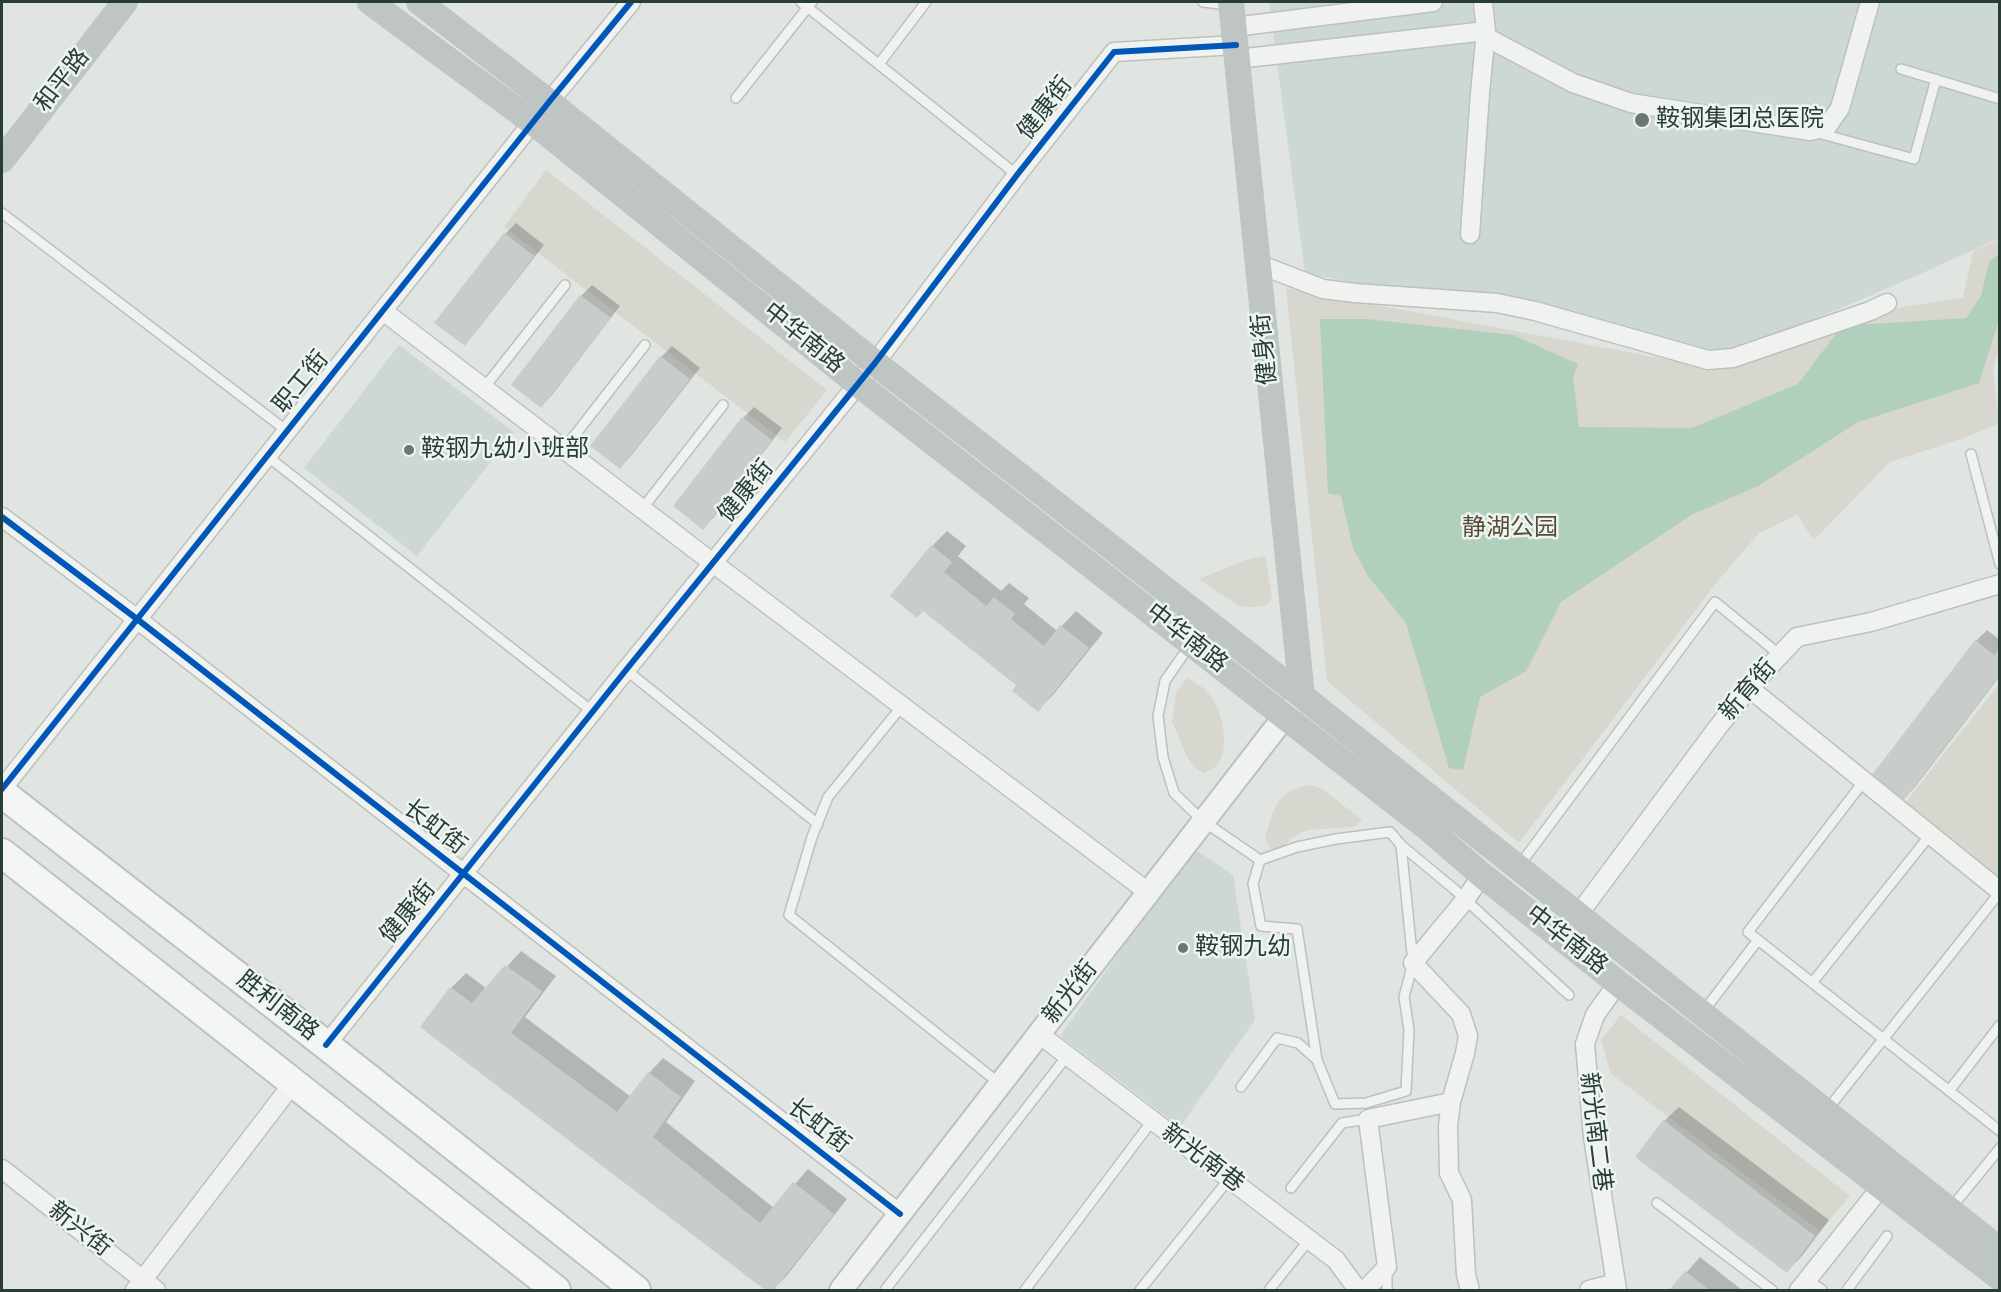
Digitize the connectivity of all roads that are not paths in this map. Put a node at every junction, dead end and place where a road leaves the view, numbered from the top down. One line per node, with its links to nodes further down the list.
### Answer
1 (125, 2): 22 (main road, 和平路)
2 (370, 2): 20 (main road, 中华南路)
3 (419, 2): 19 (main road, 中华南路)
4 (631, 2): 19 (street, 职工街)
5 (926, 2): 14 (lane)
6 (1203, 2): 12 (lane)
7 (1433, 2): 11 (street)
8 (1483, 2): 13 (street)
9 (1870, 2): 21 (street)
10 (807, 3): 14 (lane); 17 (lane)
11 (1403, 3): 12 (street)
12 (1234, 28): 13 (street); 23 (street, 健康街); 26 (main road, 健身街)
13 (1486, 34): 21 (street); 25 (street)
14 (879, 64): 23 (lane)
15 (1901, 69): 16 (lane)
16 (1936, 79): 18 (lane); 21 (lane)
17 (736, 98)
18 (2000, 99)
19 (549, 102): 20 (street, 职工街); 31 (main road, 中华南路)
20 (534, 123): 29 (street, 职工街); 32 (main road, 中华南路)
21 (1810, 131)
22 (2, 160)
23 (1017, 175): 31 (street, 健康街)
24 (2, 213): 35 (lane)
25 (1470, 234)
26 (1258, 264): 28 (street); 49 (main road, 健身街)
27 (566, 285): 33 (lane)
28 (1887, 303)
29 (383, 311): 33 (street); 35 (street, 职工街)
30 (645, 345): 36 (lane)
31 (875, 363): 32 (street, 健康街); 49 (main road, 中华南路)
32 (858, 384): 41 (street, 健康街); 45 (main road, 中华南路)
33 (484, 388): 36 (street)
34 (723, 405): 39 (lane)
35 (287, 430): 38 (street, 职工街)
36 (564, 449): 39 (street)
37 (1971, 454): 42 (lane)
38 (267, 456): 44 (street, 职工街); 51 (lane)
39 (642, 509): 41 (street)
40 (2, 518): 44 (street, 长虹街)
41 (713, 563): 47 (street, 健康街); 50 (street)
42 (2000, 564)
43 (2000, 585): 46 (street, 新育街)
44 (137, 619): 54 (street, 职工街); 62 (street, 长虹街)
45 (1191, 643): 52 (main road, 中华南路); 55 (lane)
46 (1780, 655): 48 (street, 新育街); 61 (lane)
47 (626, 670): 51 (street, 健康街); 56 (lane)
48 (1749, 688): 53 (street); 67 (street, 新育街)
49 (1302, 696): 52 (street, 新光街); 61 (main road, 中华南路)
50 (902, 706): 56 (lane); 64 (street)
51 (593, 712): 62 (street, 健康街)
52 (1285, 716): 55 (street, 新光街); 63 (main road, 中华南路)
53 (1864, 781): 57 (street); 68 (lane)
54 (2, 791): 77 (main road, 胜利南路)
55 (1203, 821): 60 (lane); 64 (street, 新光街)
56 (818, 824): 81 (lane)
57 (1930, 835): 65 (street); 71 (lane)
58 (1401, 845): 60 (lane); 66 (lane); 69 (lane)
59 (2, 853): 80 (main road, 胜利南路)
60 (1260, 860): 79 (lane)
61 (1518, 867): 67 (main road, 中华南路)
62 (463, 874): 77 (street, 健康街); 96 (street, 长虹街)
63 (1482, 875): 66 (street); 70 (main road, 中华南路)
64 (1148, 892): 75 (street, 新光街)
65 (2000, 892): 76 (lane)
66 (1465, 900): 69 (street); 72 (lane)
67 (1578, 915): 73 (main road, 中华南路)
68 (1758, 940): 71 (lane); 73 (lane)
69 (1413, 963): 79 (lane); 84 (street)
70 (1618, 983): 92 (main road, 中华南路); 103 (street, 新光南二巷)
71 (1812, 983): 76 (lane)
72 (1569, 995)
73 (1702, 1014): 85 (main road, 中华南路)
74 (2000, 1025): 83 (lane)
75 (1038, 1034): 78 (street, 新光南巷); 81 (street, 新光街)
76 (1882, 1039): 83 (lane); 85 (lane)
77 (326, 1045): 106 (main road, 胜利南路)
78 (1067, 1056): 87 (street, 新光南巷); 108 (lane)
79 (1317, 1060): 82 (lane)
80 (293, 1083): 102 (street); 105 (main road, 胜利南路)
81 (1000, 1084): 96 (street, 新光街)
82 (1241, 1087)
83 (1948, 1091): 88 (lane)
84 (1451, 1102): 86 (street); 115 (street)
85 (1826, 1112): 95 (main road, 中华南路)
86 (1368, 1119): 93 (lane); 100 (street)
87 (1152, 1121): 91 (street, 新光南巷); 109 (lane)
88 (2000, 1131)
89 (2000, 1148): 95 (lane)
90 (2, 1169): 102 (street, 新兴街)
91 (1229, 1179): 98 (street, 新光南巷); 110 (lane)
92 (1881, 1187): 101 (main road, 中华南路); 104 (street)
93 (1291, 1188)
94 (1657, 1203): 117 (lane)
95 (1950, 1210): 99 (main road, 中华南路)
96 (900, 1214): 107 (street, 新光街)
97 (1887, 1236): 118 (lane)
98 (1309, 1240): 111 (lane); 112 (street, 新光南巷)
99 (2000, 1250)
100 (1387, 1267): 113 (street); 114 (lane)
101 (2000, 1278)
102 (145, 1287)
103 (1617, 1287): 116 (street)
104 (1810, 1287)
105 (556, 1290)
106 (636, 1290)
107 (841, 1290)
108 (885, 1290)
109 (1025, 1290)
110 (1140, 1290)
111 (1269, 1290)
112 (1358, 1290)
113 (1365, 1290)
114 (1387, 1290)
115 (1470, 1290)
116 (1589, 1290)
117 (1772, 1290)
118 (1847, 1290)

